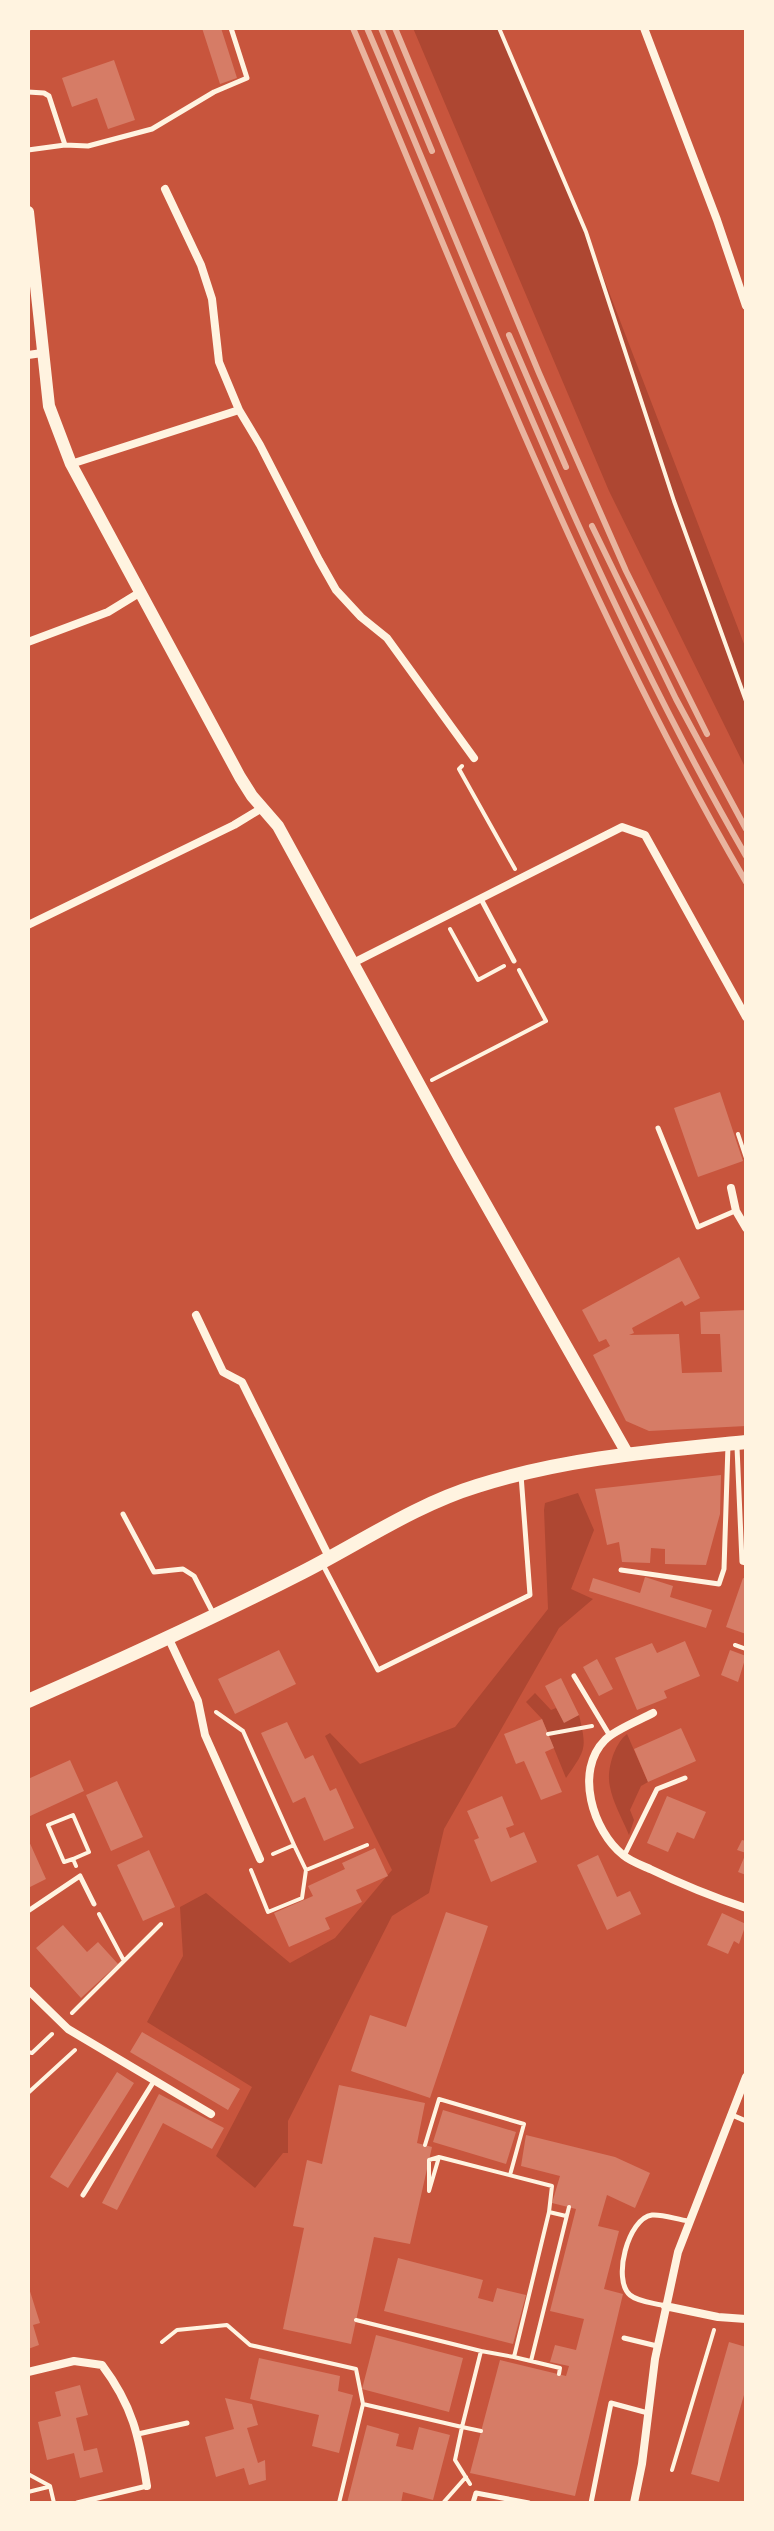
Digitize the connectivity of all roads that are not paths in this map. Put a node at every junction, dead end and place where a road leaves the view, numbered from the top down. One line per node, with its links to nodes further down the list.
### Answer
1 (231, 28): 4 (lane)
2 (644, 28): 8 (street)
3 (28, 92): 4 (lane)
4 (65, 145): 5 (lane)
5 (28, 150)
6 (165, 189): 11 (street)
7 (28, 212): 9 (street)
8 (746, 306)
9 (42, 353): 10 (street); 12 (street)
10 (28, 355)
11 (239, 410): 12 (street); 15 (street)
12 (71, 464): 13 (street)
13 (139, 593): 14 (street); 16 (street)
14 (28, 642)
15 (474, 758)
16 (262, 808): 18 (street); 20 (street)
17 (480, 898): 19 (lane); 20 (street); 21 (street)
18 (28, 925)
19 (514, 961)
20 (353, 963): 28 (street)
21 (746, 1017)
22 (658, 1128): 24 (lane)
23 (731, 1188): 24 (street)
24 (736, 1211): 25 (street)
25 (746, 1228)
26 (196, 1315): 31 (street)
27 (737, 1443): 28 (main road); 32 (lane); 33 (lane)
28 (627, 1453): 29 (main road)
29 (521, 1474): 31 (main road); 31 (lane)
30 (123, 1514): 34 (lane)
31 (326, 1561): 34 (main road)
32 (746, 1563)
33 (621, 1570)
34 (215, 1617): 35 (main road)
35 (168, 1637): 37 (main road); 42 (street)
36 (574, 1676): 39 (lane)
37 (28, 1701)
38 (653, 1713): 39 (street)
39 (610, 1737): 41 (street)
40 (685, 1778): 41 (lane)
41 (624, 1857): 44 (street)
42 (260, 1859)
43 (94, 1904): 45 (lane)
44 (746, 1908)
45 (28, 1911)
46 (28, 1990): 48 (street)
47 (746, 2077): 50 (street)
48 (155, 2080): 49 (street); 52 (lane)
49 (211, 2114)
50 (731, 2115): 51 (lane); 53 (street)
51 (746, 2121)
52 (83, 2195)
53 (689, 2221): 54 (street); 54 (lane)
54 (665, 2306): 55 (street); 57 (street)
55 (746, 2319)
56 (624, 2338): 57 (lane)
57 (657, 2346): 59 (street)
58 (28, 2372): 61 (street)
59 (648, 2413): 66 (lane); 67 (street)
60 (187, 2423): 61 (lane)
61 (138, 2434): 62 (street)
62 (147, 2486): 63 (lane)
63 (77, 2503)
64 (473, 2503): 65 (lane)
65 (529, 2503)
66 (591, 2503)
67 (634, 2503)

